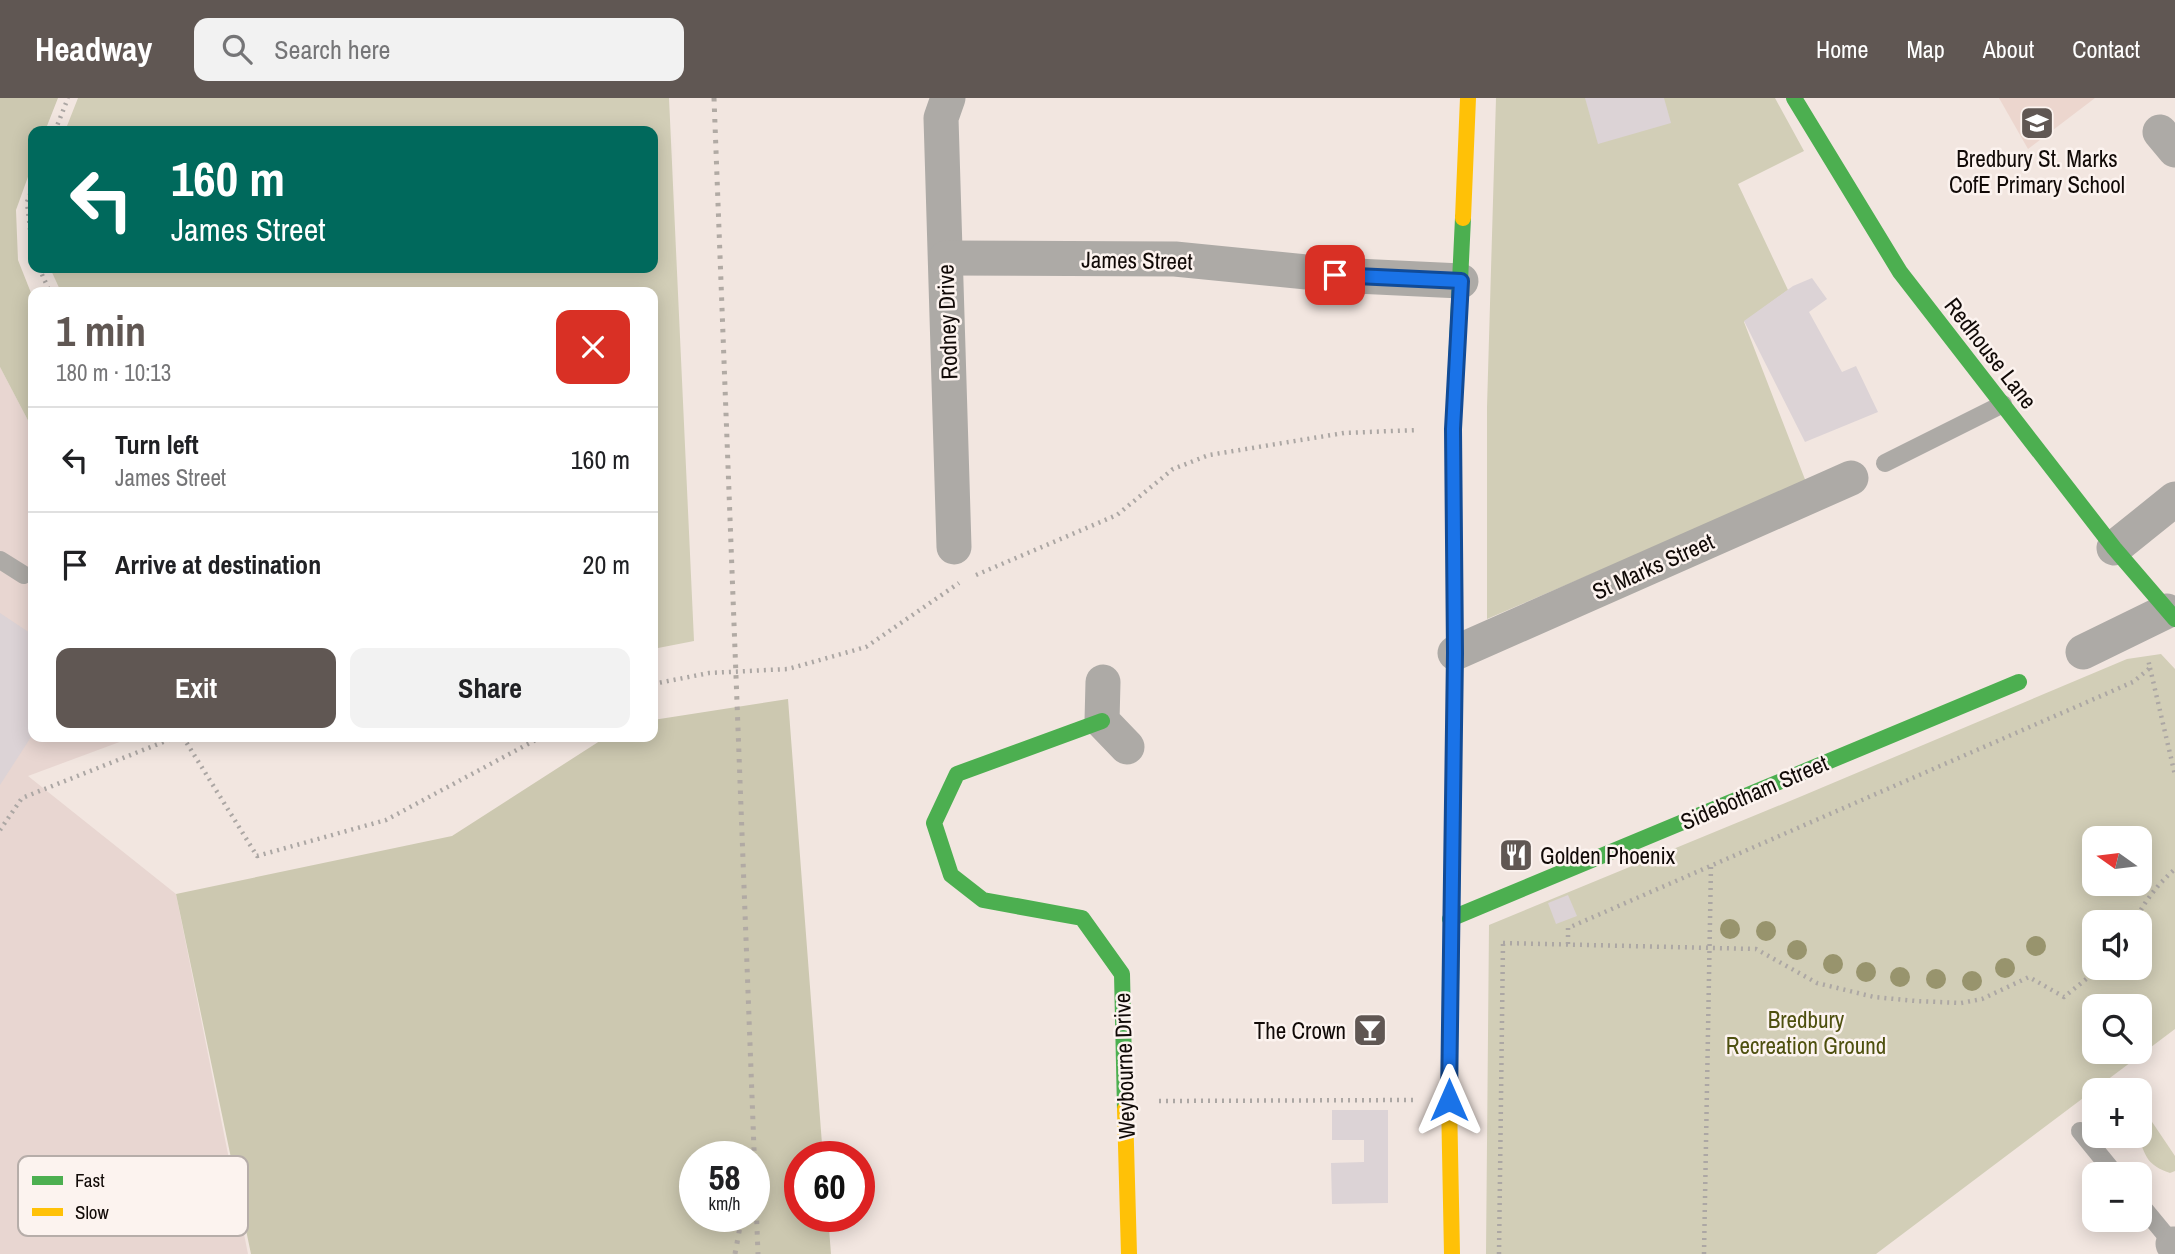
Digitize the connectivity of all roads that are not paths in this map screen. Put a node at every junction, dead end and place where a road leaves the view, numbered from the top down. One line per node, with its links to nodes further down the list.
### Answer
1 (948, 98): 4 (street, Rodney Drive)
2 (1468, 98): 5 (street)
3 (1794, 98): 6 (street, Redhouse Lane)
4 (946, 258): 5 (street, James Street); 10 (street, Rodney Drive)
5 (1461, 281): 16 (street)
6 (2003, 404): 7 (lane); 11 (street, Redhouse Lane)
7 (1885, 463)
8 (1851, 478): 16 (street, St Marks Street)
9 (2175, 499): 11 (street)
10 (954, 547)
11 (2114, 548): 14 (street, Redhouse Lane)
12 (0, 560): 13 (lane)
13 (24, 575)
14 (2171, 615): 15 (street)
15 (2083, 652)
16 (1455, 653): 21 (street)
17 (1103, 682): 19 (street)
18 (2019, 682): 21 (street, Sidebotham Street)
19 (1102, 721): 20 (street); 26 (street, Weybourne Drive)
20 (1126, 747)
21 (1450, 919): 27 (street)
22 (2080, 1131): 23 (lane)
23 (2105, 1162)
24 (2152, 1218): 25 (lane)
25 (2174, 1245)
26 (1129, 1254)
27 (1452, 1254)

